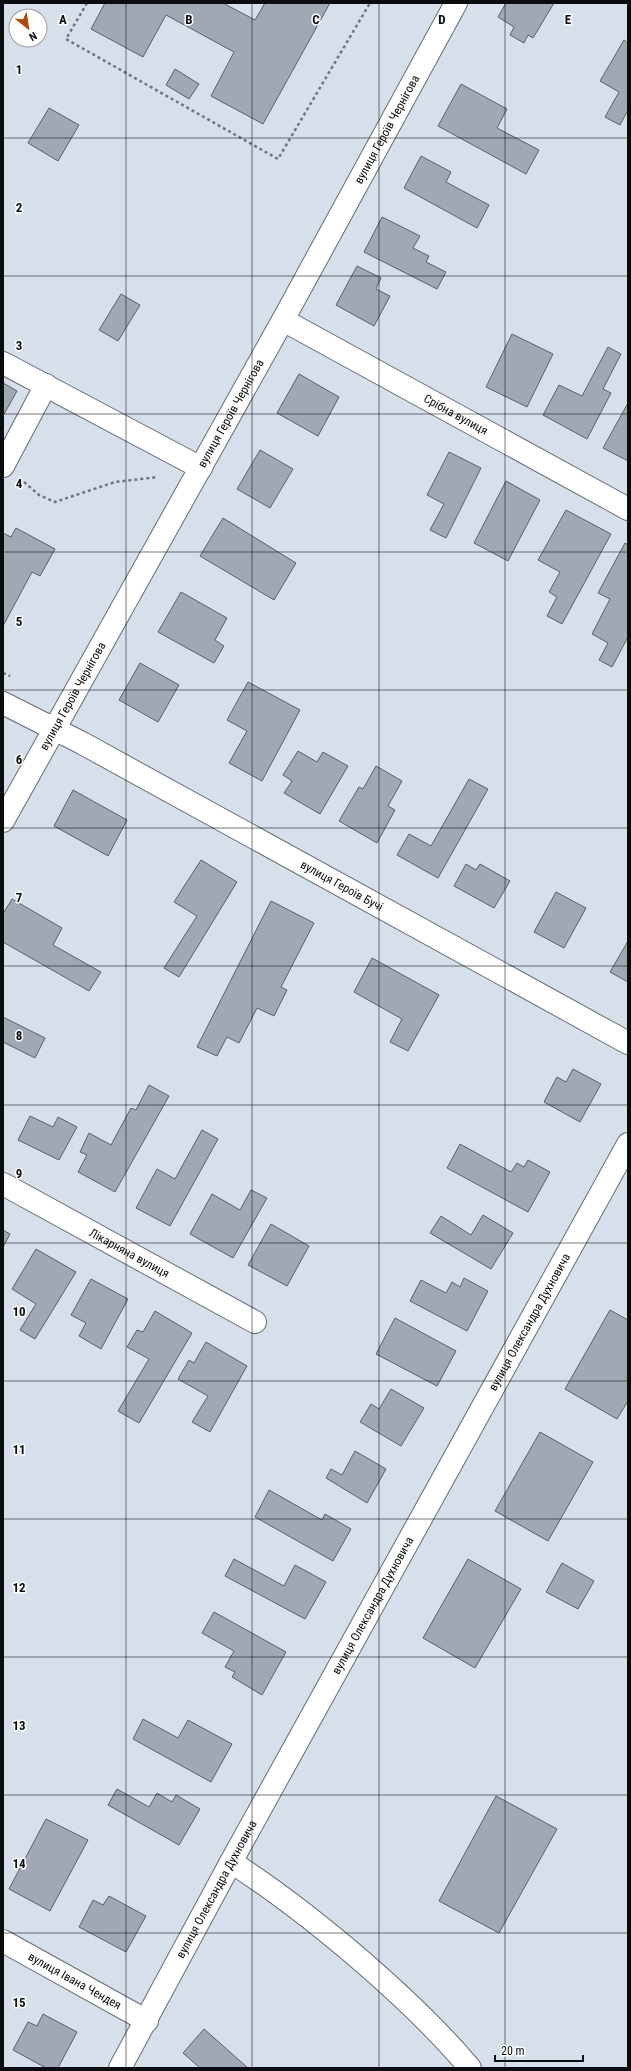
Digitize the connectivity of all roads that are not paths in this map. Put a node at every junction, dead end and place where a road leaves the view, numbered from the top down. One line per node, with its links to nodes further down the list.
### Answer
1 (456, 3): 2 (street, вулиця Героїв Чернігова)
2 (283, 320): 5 (street, вулиця Героїв Чернігова); 7 (street, Срібна вулиця)
3 (3, 363): 4 (street)
4 (46, 385): 5 (street); 6 (street)
5 (201, 468): 9 (street, вулиця Героїв Чернігова)
6 (11, 472)
7 (628, 509)
8 (3, 702): 9 (street, вулиця Героїв Бучі)
9 (55, 729): 10 (street, вулиця Героїв Чернігова); 11 (street, вулиця Героїв Бучі)
10 (3, 821)
11 (628, 1043)
12 (628, 1144): 15 (street, вулиця Олександра Духновича)
13 (3, 1184): 14 (street, Лікарняна вулиця)
14 (255, 1322)
15 (230, 1862): 17 (street, вулиця Олександра Духновича); 19 (street)
16 (3, 1941): 17 (street, вулиця Івана Чендея)
17 (146, 2021): 18 (street, вулиця Олександра Духновича)
18 (120, 2068)
19 (470, 2068)

